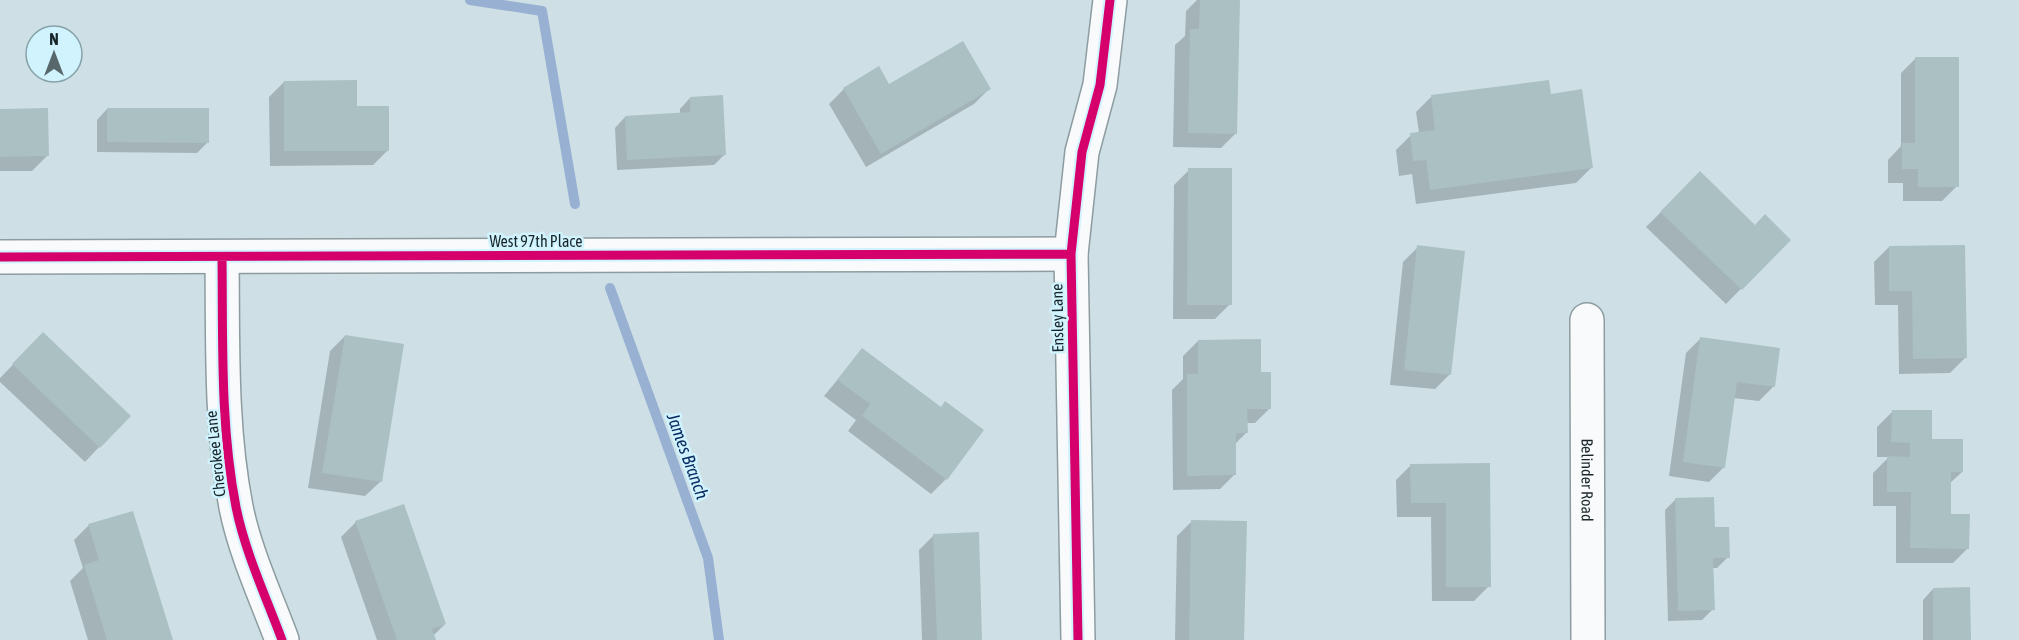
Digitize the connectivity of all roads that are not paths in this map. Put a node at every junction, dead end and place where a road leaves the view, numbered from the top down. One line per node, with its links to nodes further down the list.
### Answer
1 (1110, 0): 2 (street, Ensley Lane)
2 (1071, 254): 4 (street, West 97th Place); 7 (street, Ensley Lane)
3 (0, 257): 4 (street, West 97th Place)
4 (222, 257): 6 (street, Cherokee Lane)
5 (1587, 320): 8 (street, Belinder Road)
6 (282, 640)
7 (1078, 640)
8 (1588, 640)

